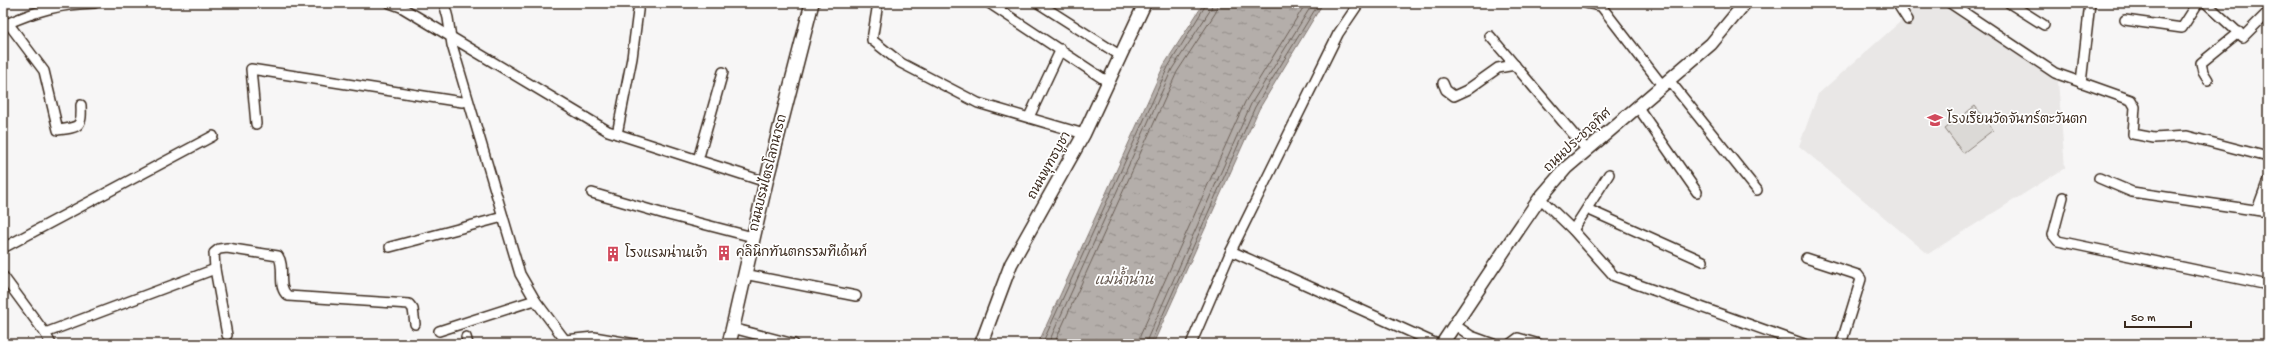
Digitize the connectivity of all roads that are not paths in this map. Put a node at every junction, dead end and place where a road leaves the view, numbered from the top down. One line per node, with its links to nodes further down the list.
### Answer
1 (78, 3): 2 (street); 19 (street)
2 (95, 3)
3 (390, 3): 28 (street)
4 (444, 3): 28 (street)
5 (639, 3): 43 (street)
6 (812, 3): 52 (main road, ถนนบรมไตรโลกนารถ)
7 (878, 3): 41 (street)
8 (989, 3): 29 (street)
9 (1038, 3): 30 (street)
10 (1145, 3): 30 (street, ถนนพุทธบูชา)
11 (1359, 3): 66 (street)
12 (1586, 3): 35 (street)
13 (1745, 3): 35 (street, ถนนประชาอุทิศ)
14 (1897, 3): 22 (street)
15 (2009, 3): 25 (street)
16 (2090, 3): 37 (street)
17 (2198, 3): 23 (street)
18 (2206, 3): 26 (street)
19 (55, 5): 24 (street)
20 (1954, 5): 37 (street)
21 (2268, 12): 26 (street)
22 (1908, 20)
23 (2125, 20)
24 (5, 24): 39 (street)
25 (2044, 26)
26 (2238, 32): 33 (street)
27 (1490, 36): 31 (street)
28 (450, 37): 38 (street); 43 (street)
29 (1061, 49): 34 (street); 41 (street)
30 (1120, 56): 34 (street, ถนนพุทธบูชา)
31 (1515, 65): 36 (street); 46 (street)
32 (723, 72): 48 (street)
33 (2208, 80)
34 (1108, 82): 44 (street, ถนนพุทธบูชา)
35 (1665, 82): 40 (street, ถนนประชาอุทิศ); 53 (street)
36 (1443, 83)
37 (2081, 83): 47 (street)
38 (468, 100): 42 (street); 61 (street)
39 (81, 105)
40 (1637, 106): 46 (street, ถนนประชาอุทิศ); 54 (street)
41 (1029, 117): 44 (street)
42 (256, 124)
43 (616, 134): 48 (street)
44 (1084, 134): 86 (street, ถนนพุทธบูชา)
45 (213, 136): 65 (street)
46 (1586, 149): 57 (street, ถนนประชาอุทิศ)
47 (2268, 157)
48 (698, 160): 52 (street)
49 (1609, 174): 58 (street)
50 (2099, 178): 59 (street)
51 (2268, 180): 59 (street)
52 (766, 182): 63 (main road, ถนนบรมไตรโลกนารถ)
53 (1757, 190)
54 (1697, 192)
55 (592, 193): 63 (street)
56 (2063, 197): 72 (street)
57 (1540, 198): 62 (street); 76 (street, ถนนประชาอุทิศ)
58 (1587, 209): 62 (street); 68 (street)
59 (2258, 210): 60 (street)
60 (2268, 212)
61 (503, 217): 64 (street); 74 (street)
62 (1574, 230): 93 (street)
63 (753, 237): 70 (main road, ถนนบรมไตรโลกนารถ)
64 (390, 247)
65 (3, 248)
66 (1231, 251): 87 (street); 88 (street)
67 (1806, 258): 94 (street)
68 (1703, 262)
69 (215, 269): 75 (street); 79 (street); 80 (street)
70 (744, 274): 73 (street); 77 (main road, ถนนบรมไตรโลกนารถ)
71 (3, 276): 79 (street)
72 (2268, 285)
73 (856, 296)
74 (535, 300): 78 (street); 81 (street)
75 (415, 324)
76 (1455, 325): 89 (street, ถนนประชาอุทิศ); 90 (street)
77 (732, 328): 84 (main road, ถนนบรมไตรโลกนารถ); 85 (street)
78 (439, 331)
79 (45, 333): 82 (street)
80 (227, 335)
81 (566, 342): 83 (street)
82 (51, 344)
83 (635, 344)
84 (729, 344)
85 (794, 344)
86 (981, 344)
87 (1191, 344)
88 (1437, 344)
89 (1442, 344)
90 (1493, 344)
91 (1510, 344): 92 (street)
92 (1539, 344)
93 (1804, 344)
94 (1841, 344)

